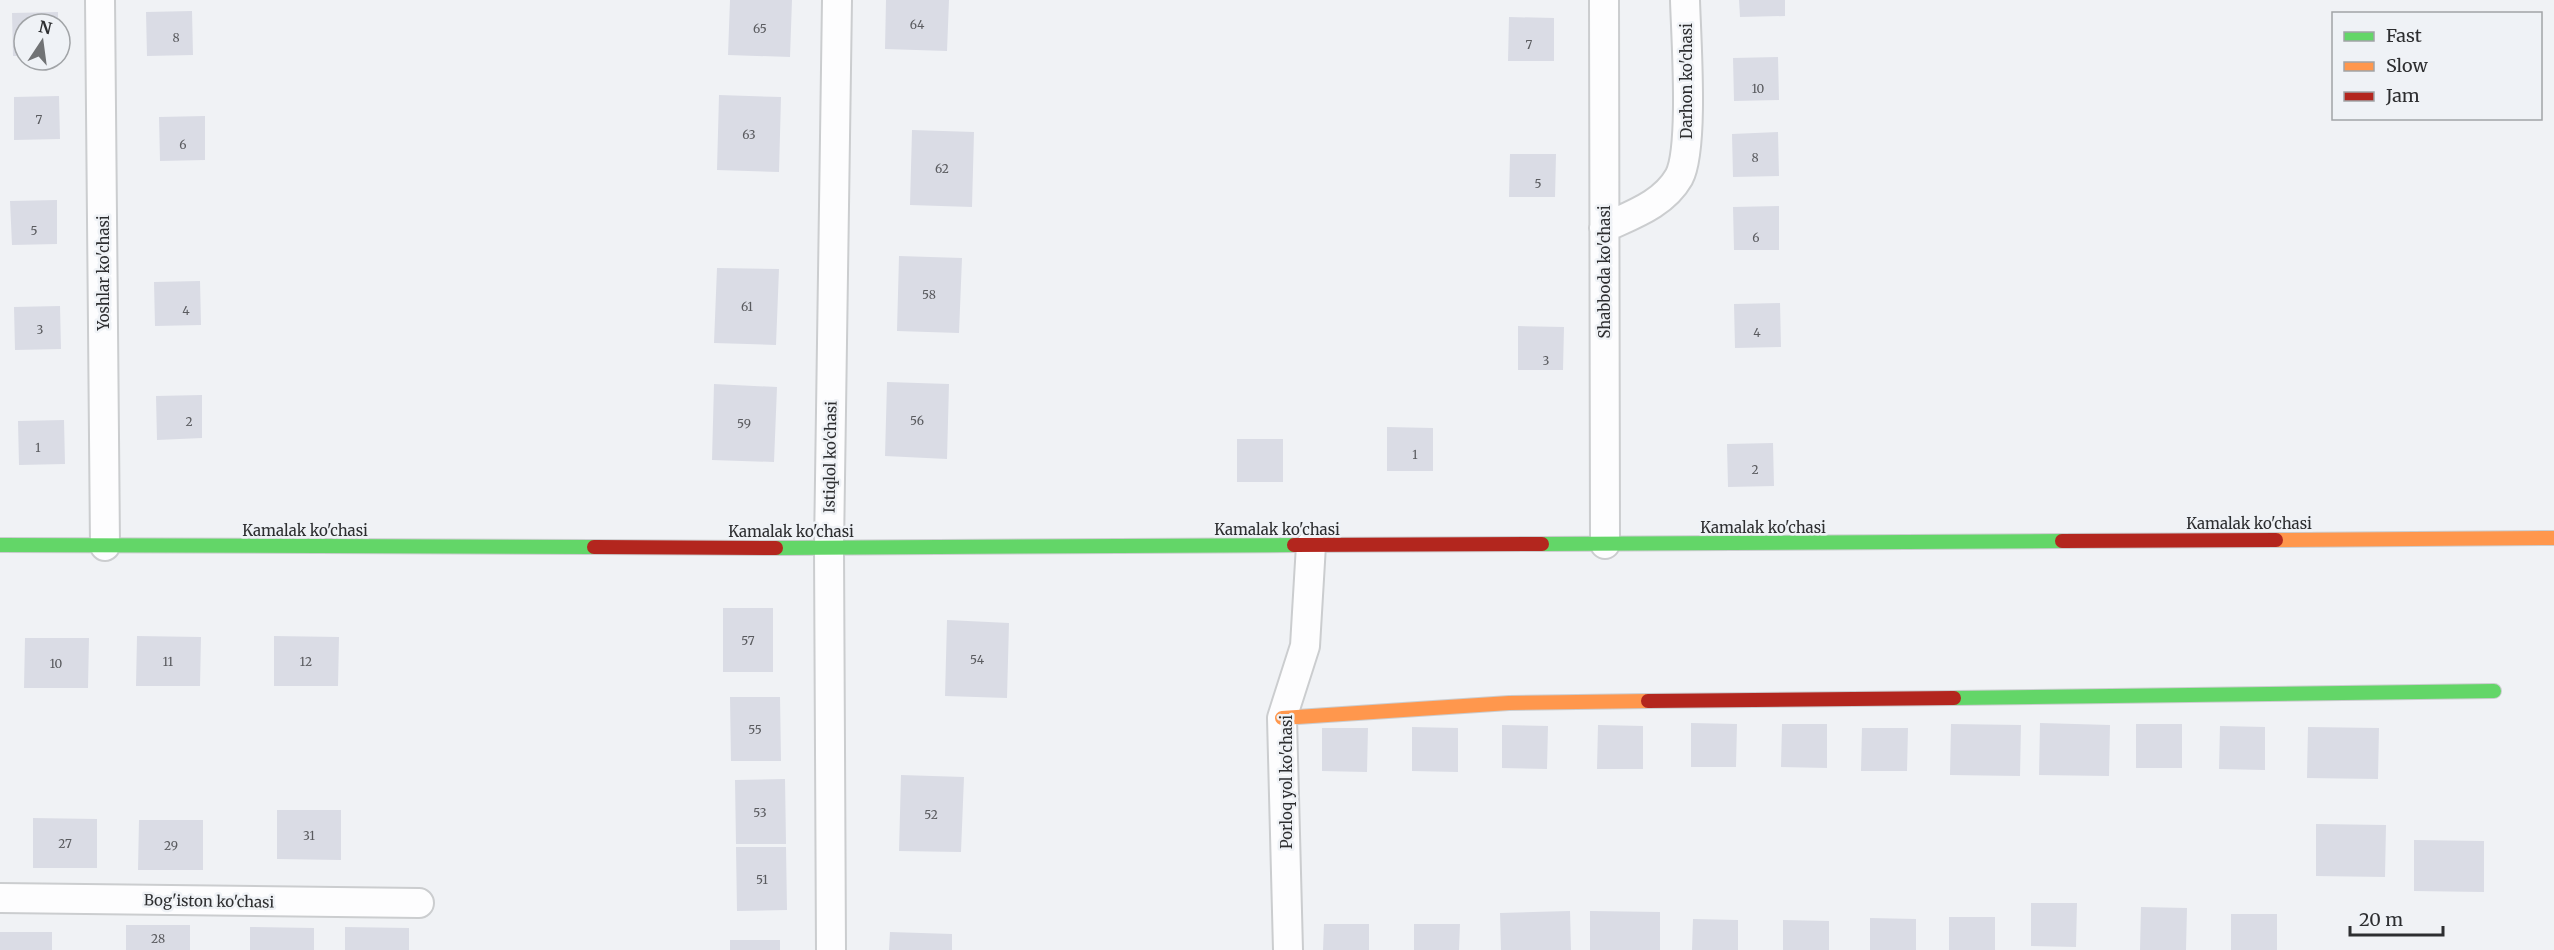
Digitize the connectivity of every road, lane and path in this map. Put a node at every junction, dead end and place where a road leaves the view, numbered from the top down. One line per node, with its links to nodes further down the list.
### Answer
1 (100, 0): 10 (street, Yoshlar ko'chasi)
2 (837, 0): 11 (street, Istiqlol ko'chasi)
3 (1604, 0): 5 (street, Shabboda ko'chasi)
4 (1685, 0): 5 (street, Darhon ko'chasi)
5 (1604, 228): 7 (street, Shabboda ko'chasi)
6 (2554, 538): 7 (main road, Kamalak ko'chasi)
7 (1605, 544): 9 (main road, Kamalak ko'chasi)
8 (0, 545): 10 (main road, Kamalak ko'chasi)
9 (1311, 545): 11 (main road, Kamalak ko'chasi); 13 (street, Porloq yol ko'chasi)
10 (105, 546): 11 (main road, Kamalak ko'chasi)
11 (829, 548): 16 (street, Istiqlol ko'chasi)
12 (2494, 691): 13 (main road)
13 (1282, 718): 17 (street, Porloq yol ko'chasi)
14 (0, 898): 15 (street, Bog'iston ko'chasi)
15 (419, 903)
16 (831, 950)
17 (1288, 950)

